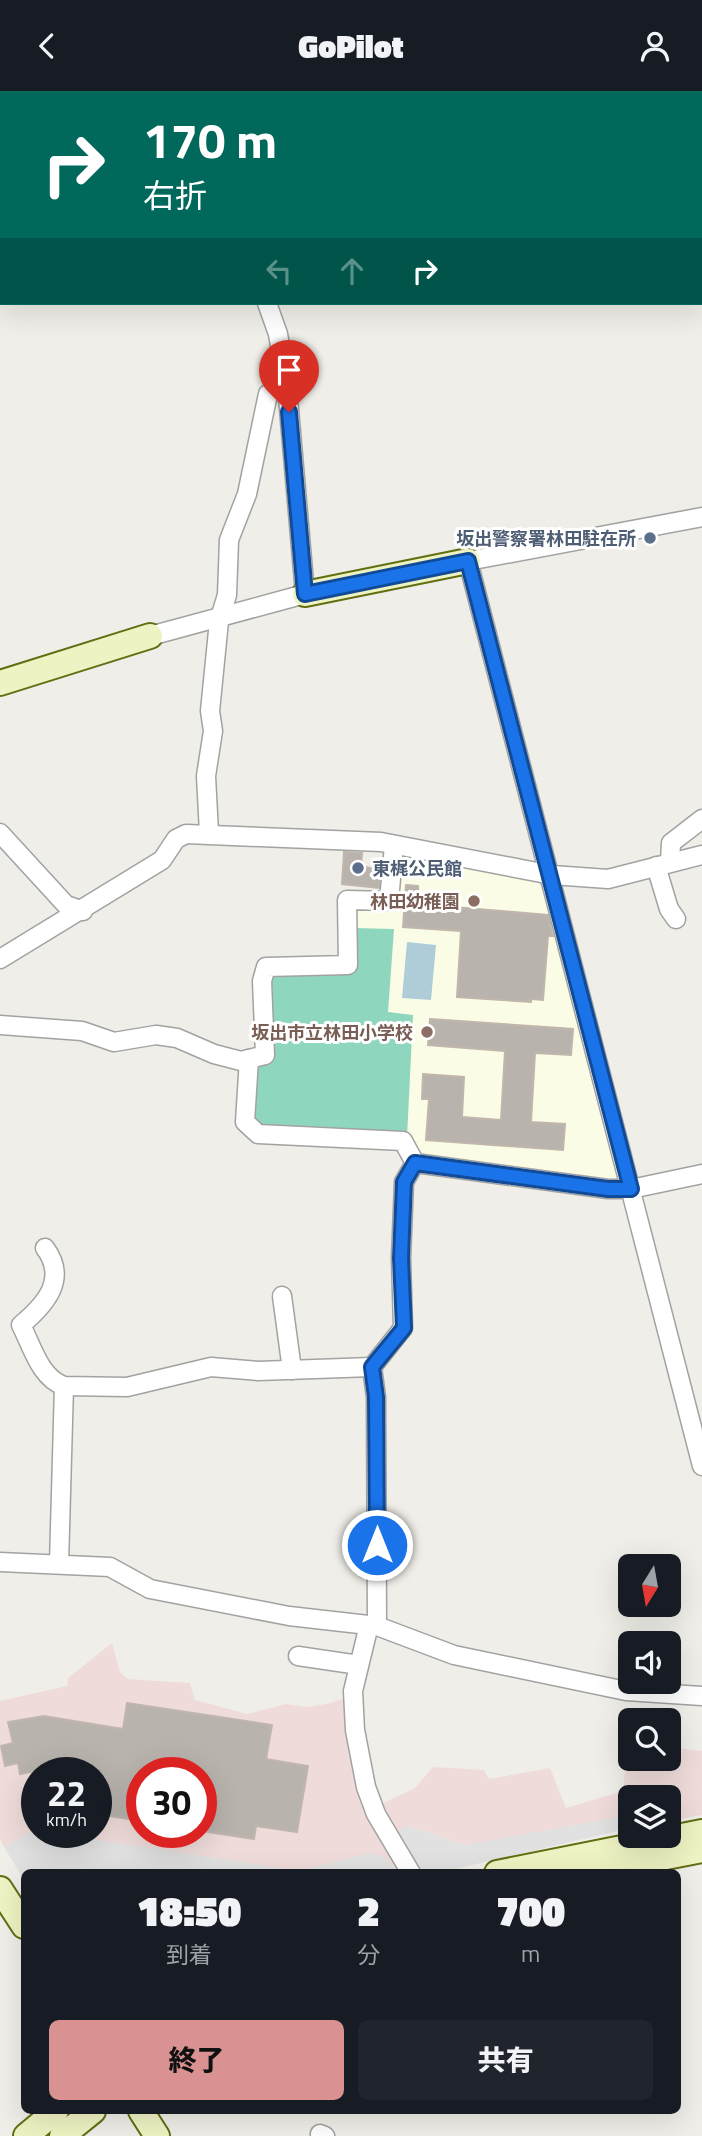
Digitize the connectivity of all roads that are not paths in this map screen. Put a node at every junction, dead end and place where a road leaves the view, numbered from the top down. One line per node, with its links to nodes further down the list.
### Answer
1 (268, 305): 2 (street)
2 (287, 386): 5 (street); 6 (street)
3 (702, 517): 4 (street)
4 (468, 561): 5 (main road); 15 (street)
5 (305, 594): 6 (street)
6 (222, 616): 7 (street); 11 (street)
7 (150, 636): 8 (main road)
8 (0, 683)
9 (702, 819): 14 (street)
10 (0, 833): 16 (street)
11 (209, 833): 12 (street); 16 (street)
12 (394, 845): 15 (street); 20 (street)
13 (702, 855): 14 (street)
14 (663, 864): 15 (street); 17 (street)
15 (552, 876): 23 (street)
16 (83, 911): 18 (street)
17 (676, 919)
18 (0, 959)
19 (0, 1025): 20 (street)
20 (249, 1059): 21 (street)
21 (415, 1163): 23 (street); 26 (street)
22 (702, 1174): 23 (street)
23 (631, 1189): 29 (street)
24 (45, 1248): 28 (street)
25 (282, 1296): 27 (street)
26 (372, 1367): 27 (street); 32 (street)
27 (292, 1370): 28 (street)
28 (64, 1386): 31 (street)
29 (702, 1466)
30 (0, 1562): 31 (street)
31 (58, 1564): 32 (street)
32 (373, 1626): 34 (street); 35 (street)
33 (298, 1656): 34 (street)
34 (359, 1665): 38 (street)
35 (702, 1696)
36 (702, 1832): 39 (main road)
37 (702, 1850): 40 (main road)
38 (409, 1869)
39 (517, 1869)
40 (605, 1869)
41 (0, 1889): 42 (main road)
42 (21, 1921)
43 (52, 2114): 46 (main road)
44 (89, 2114): 47 (main road)
45 (143, 2114): 48 (main road)
46 (26, 2136)
47 (62, 2136)
48 (157, 2136)

